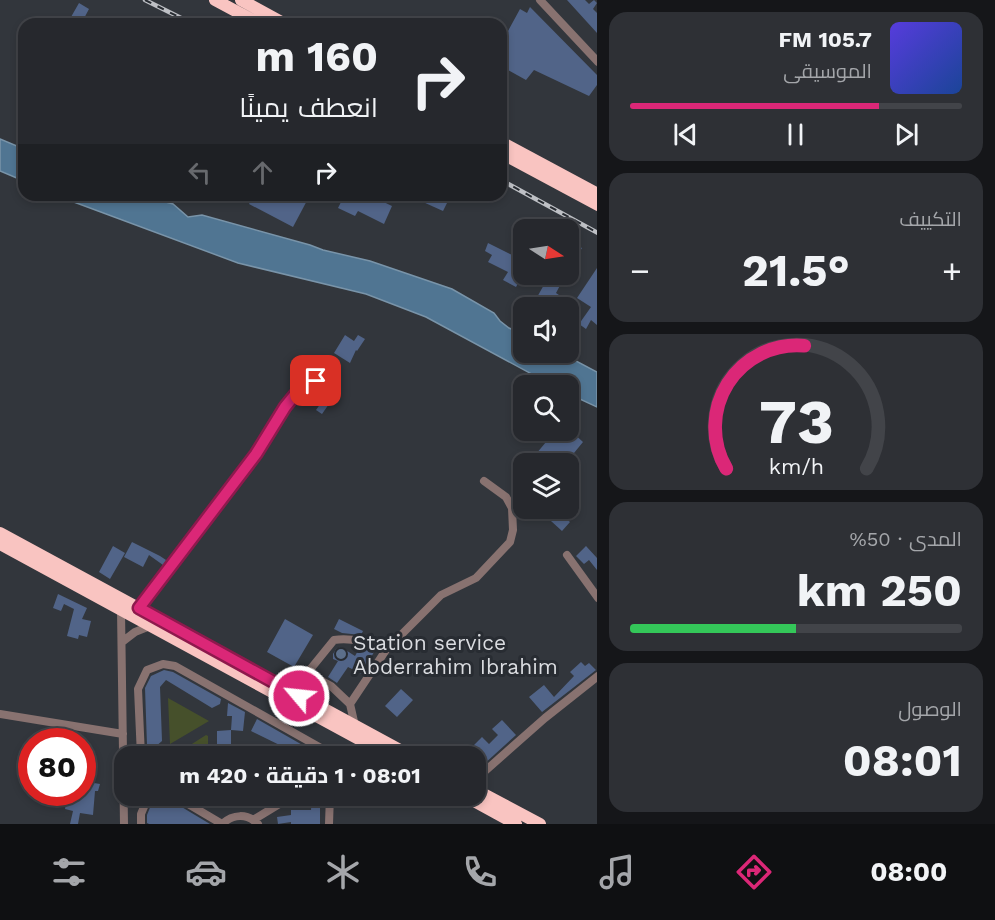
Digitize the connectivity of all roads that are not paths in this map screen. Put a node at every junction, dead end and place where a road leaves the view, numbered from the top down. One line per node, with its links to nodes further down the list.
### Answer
1 (215, 0): 4 (highway)
2 (241, 0): 5 (highway)
3 (540, 0): 6 (street)
4 (249, 18)
5 (274, 18)
6 (597, 62)
7 (507, 145): 9 (highway)
8 (507, 156): 10 (highway)
9 (597, 194)
10 (597, 205)
11 (334, 382): 17 (street)
12 (484, 480): 21 (street)
13 (0, 533): 17 (highway)
14 (0, 544): 18 (highway)
15 (567, 555): 16 (street)
16 (597, 598)
17 (139, 608): 24 (highway)
18 (121, 610): 19 (highway); 20 (street)
19 (150, 626): 20 (street); 31 (highway)
20 (122, 642): 28 (street)
21 (386, 650): 22 (street); 25 (street)
22 (304, 676): 24 (street); 25 (street)
23 (597, 676): 33 (street)
24 (280, 686): 27 (highway)
25 (350, 704): 27 (street)
26 (0, 714): 28 (street)
27 (355, 726): 32 (highway)
28 (123, 734): 42 (street)
29 (141, 746): 30 (street)
30 (317, 746)
31 (372, 746)
32 (392, 746)
33 (486, 770)
34 (486, 795): 45 (highway)
35 (144, 806): 43 (street)
36 (192, 806): 40 (street)
37 (278, 806): 40 (street)
38 (330, 806): 44 (street)
39 (482, 806): 41 (highway)
40 (255, 822)
41 (512, 823)
42 (124, 824)
43 (141, 824)
44 (329, 824)
45 (540, 824)

